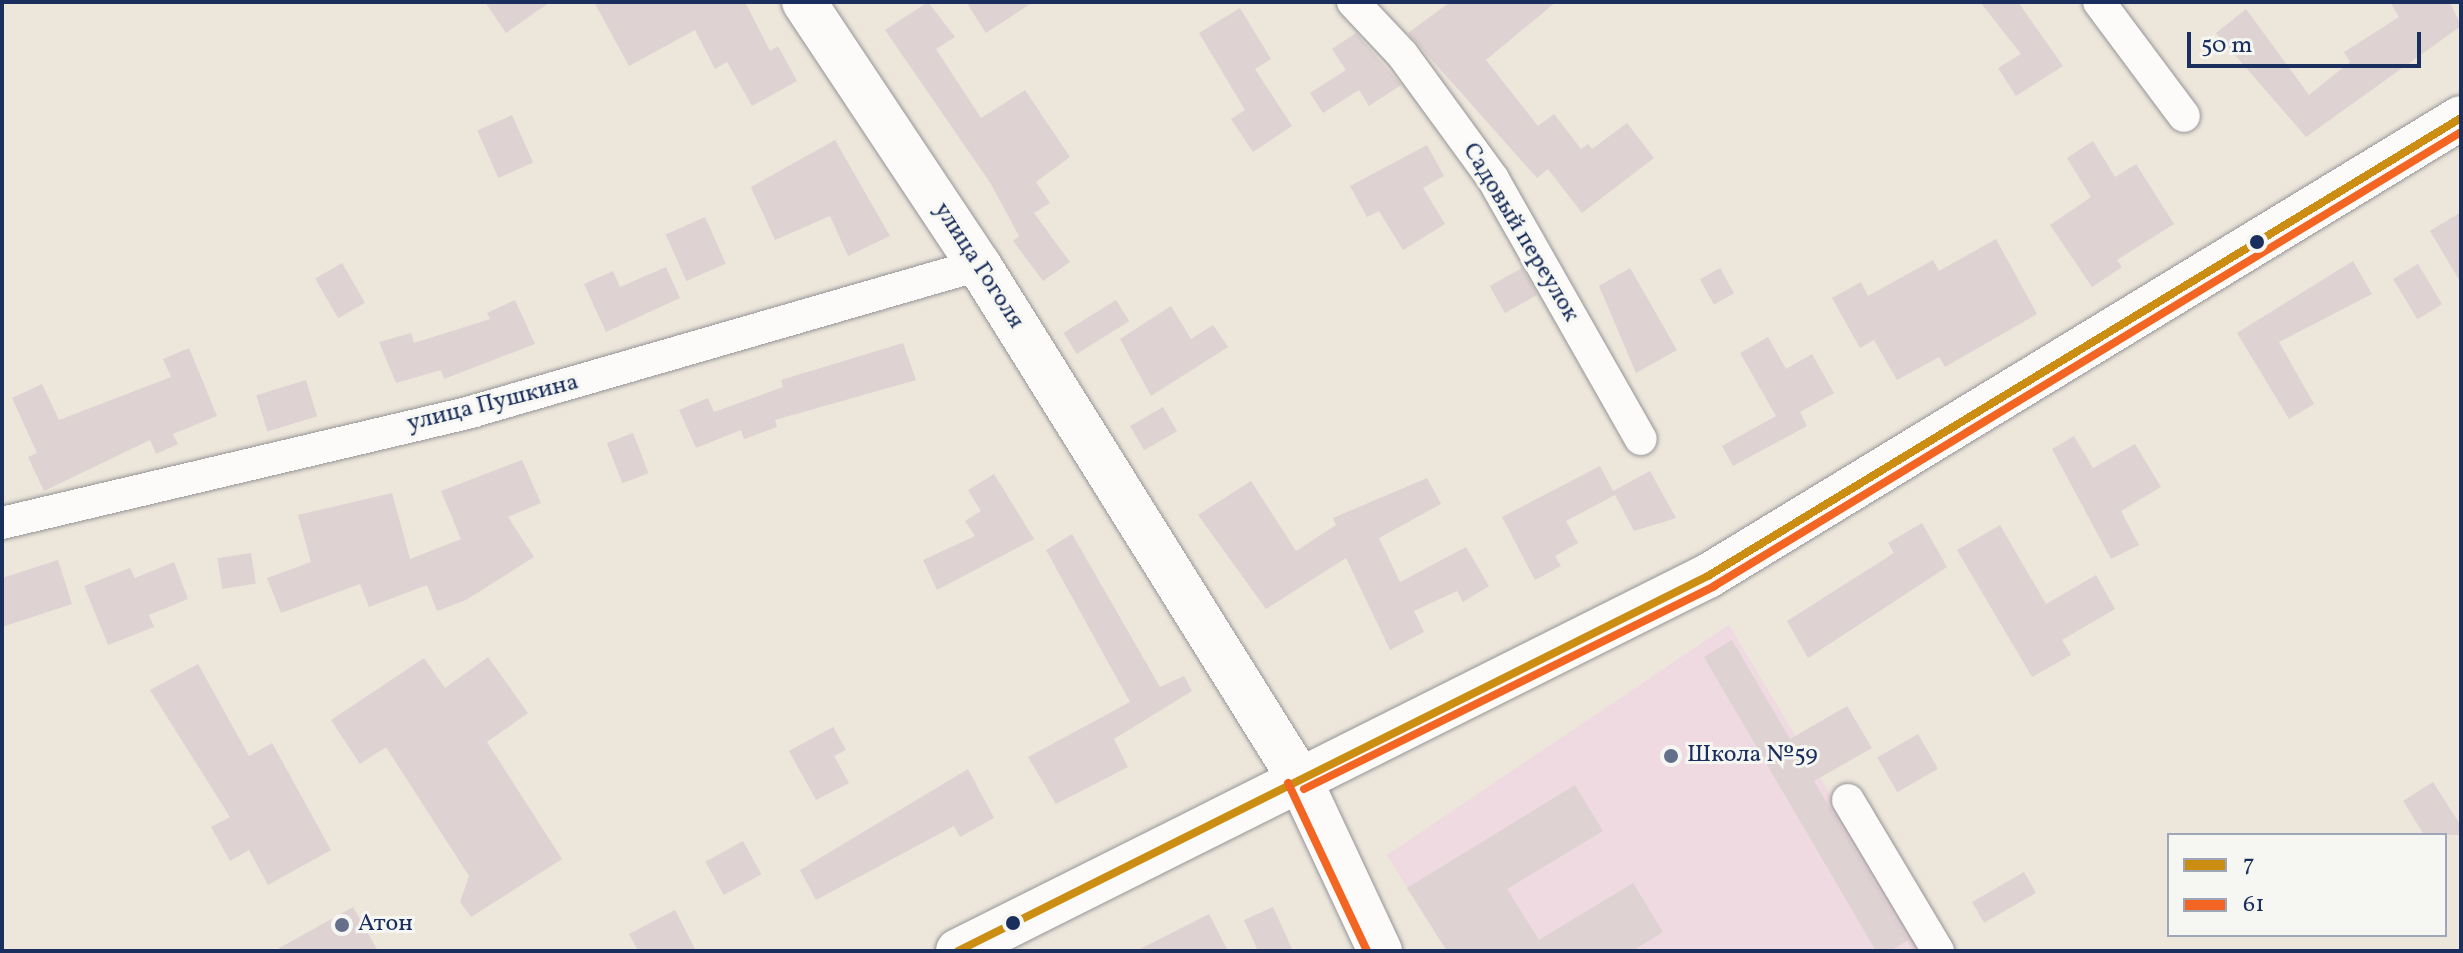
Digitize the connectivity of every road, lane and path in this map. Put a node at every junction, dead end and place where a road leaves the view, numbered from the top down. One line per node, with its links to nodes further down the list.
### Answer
1 (804, 2): 6 (main road, улица Гоголя)
2 (1353, 2): 7 (street, Садовый переулок)
3 (2099, 2): 4 (street)
4 (2184, 116)
5 (2461, 118): 9 (main road)
6 (979, 265): 8 (street, улица Пушкина); 9 (main road, улица Гоголя)
7 (1641, 439)
8 (2, 523)
9 (1299, 778): 11 (main road); 12 (main road, улица Гоголя)
10 (1848, 800): 13 (street)
11 (958, 951)
12 (1380, 951)
13 (1938, 951)

